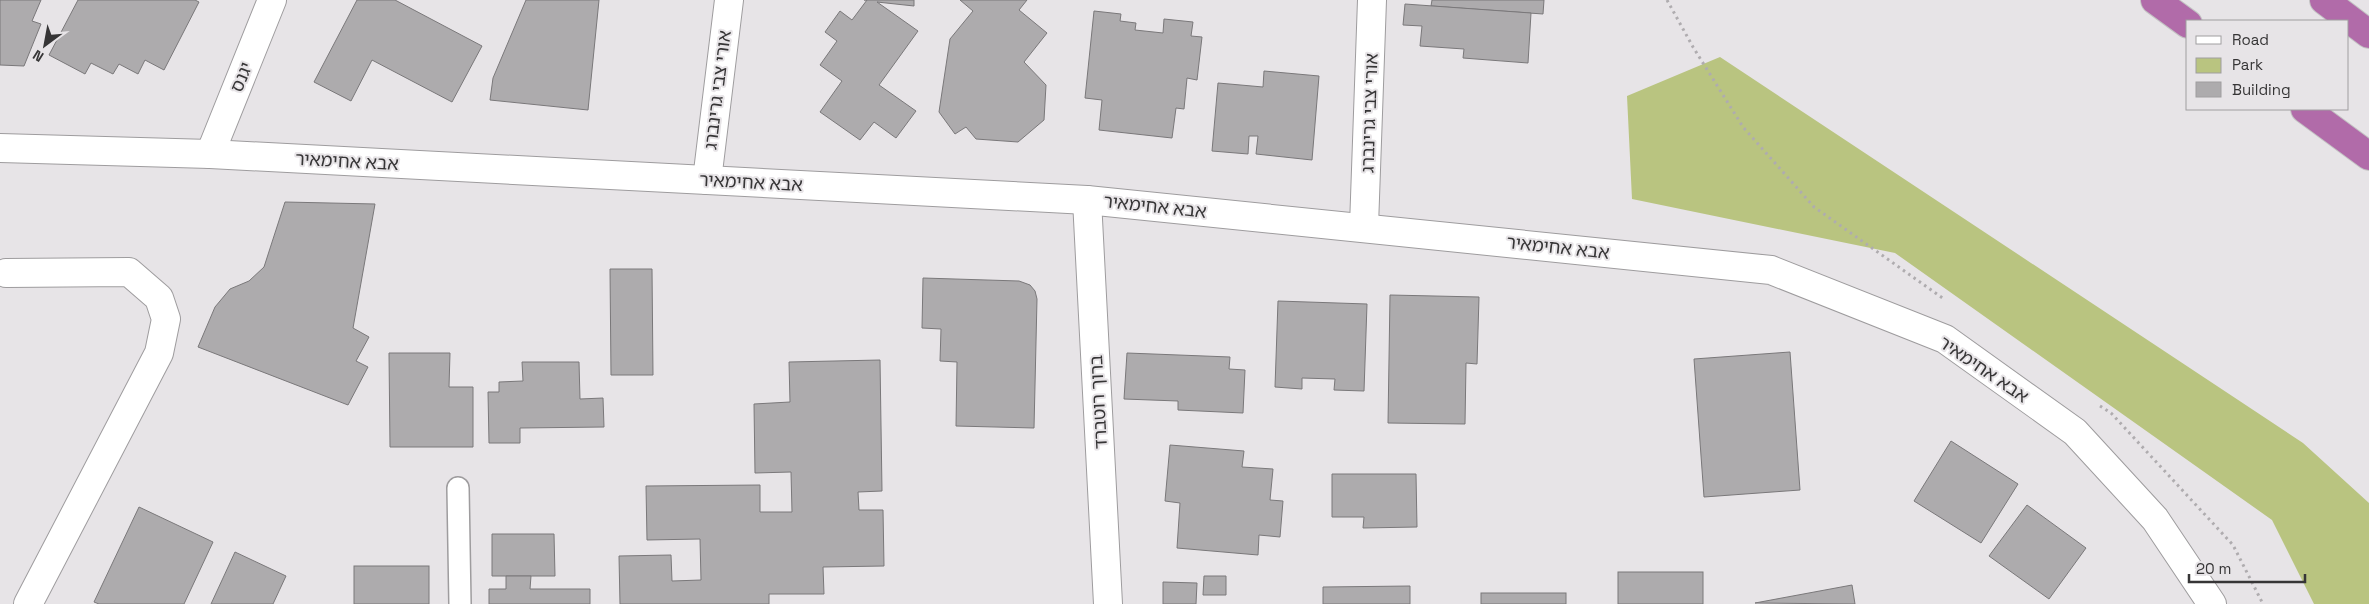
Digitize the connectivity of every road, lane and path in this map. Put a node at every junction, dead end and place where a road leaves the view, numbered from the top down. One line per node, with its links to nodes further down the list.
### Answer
1 (272, 0): 12 (street, יגנס)
2 (728, 0): 14 (street, אורי צבי גרינברג)
3 (1372, 0): 16 (street, אורי צבי גרינברג)
4 (1667, 0): 10 (path)
5 (2155, 0): 7 (highway)
6 (2324, 0): 8 (highway)
7 (2186, 23)
8 (2369, 34)
9 (2306, 110): 13 (highway)
10 (1743, 127)
11 (0, 148): 12 (street, אבא אחימאיר)
12 (210, 154): 14 (street, אבא אחימאיר)
13 (2369, 156)
14 (707, 180): 15 (street, אבא אחימאיר)
15 (1088, 200): 16 (street, אבא אחימאיר); 21 (street, ברוך רוטברד)
16 (1364, 226): 22 (street, אבא אחימאיר)
17 (6, 273): 19 (street)
18 (458, 488): 20 (lane)
19 (28, 604)
20 (460, 604)
21 (1108, 604)
22 (2212, 604)

